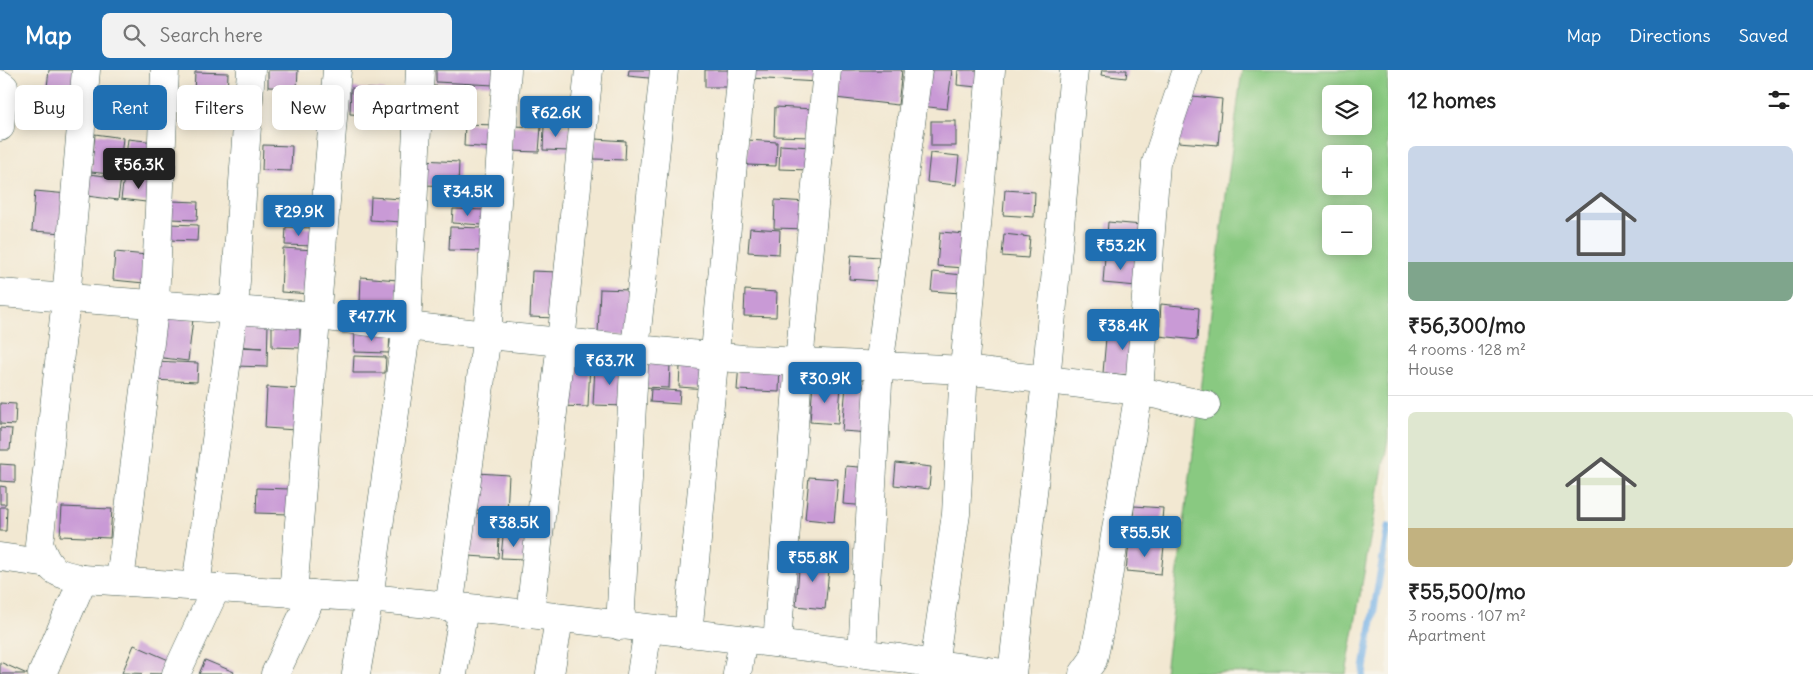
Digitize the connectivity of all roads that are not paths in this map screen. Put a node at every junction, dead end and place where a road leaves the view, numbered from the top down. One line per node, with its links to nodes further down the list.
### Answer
1 (86, 70): 18 (street)
2 (165, 70): 19 (street)
3 (251, 70): 20 (street)
4 (337, 70): 21 (street)
5 (420, 70): 22 (street)
6 (507, 70): 23 (street)
7 (589, 70): 24 (street)
8 (664, 70): 25 (street)
9 (742, 70): 26 (street)
10 (827, 70): 27 (street)
11 (918, 70): 28 (street)
12 (991, 70): 29 (street)
13 (1074, 70): 30 (street)
14 (1187, 70): 31 (street)
15 (0, 84): 16 (street)
16 (0, 127)
17 (0, 293): 18 (street)
18 (66, 299): 19 (street); 34 (street)
19 (155, 303): 20 (street); 36 (street)
20 (234, 309): 21 (street); 37 (street)
21 (318, 316): 22 (street); 38 (street)
22 (407, 326): 23 (street); 39 (street)
23 (487, 335): 24 (street); 40 (street)
24 (561, 342): 25 (street); 41 (street)
25 (635, 350): 26 (street); 43 (street)
26 (715, 356): 27 (street); 45 (street)
27 (799, 362): 28 (street); 47 (street)
28 (879, 367): 29 (street); 48 (street)
29 (964, 370): 30 (street); 50 (street)
30 (1046, 381): 31 (street); 59 (street)
31 (1138, 391): 32 (street); 60 (street)
32 (1206, 405)
33 (0, 557): 34 (street)
34 (49, 564): 35 (street)
35 (83, 579): 36 (street); 51 (street)
36 (120, 581): 37 (street)
37 (206, 587): 38 (street); 52 (street)
38 (303, 594): 39 (street); 53 (street)
39 (369, 598): 40 (street); 54 (street)
40 (457, 608): 41 (street); 55 (street)
41 (530, 614): 42 (street)
42 (559, 619): 43 (street); 56 (street)
43 (620, 626): 44 (street)
44 (648, 629): 45 (street); 57 (street)
45 (688, 634): 46 (street)
46 (743, 640): 47 (street); 58 (street)
47 (777, 643): 49 (street)
48 (862, 653): 49 (street); 50 (street)
49 (833, 662)
50 (933, 669): 59 (street)
51 (42, 674)
52 (176, 674)
53 (275, 674)
54 (356, 674)
55 (453, 674)
56 (550, 674)
57 (641, 674)
58 (737, 674)
59 (1011, 674)
60 (1084, 674)

